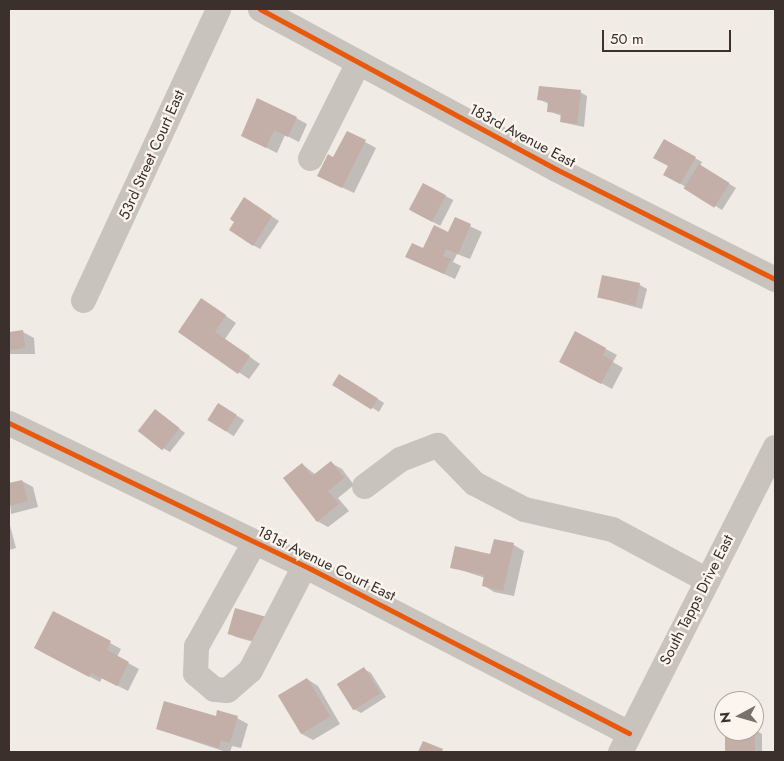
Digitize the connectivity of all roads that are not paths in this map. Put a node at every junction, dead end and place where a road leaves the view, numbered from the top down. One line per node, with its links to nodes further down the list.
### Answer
1 (218, 9): 6 (street, 53rd Street Court East)
2 (260, 9): 3 (street, 183rd Avenue East)
3 (358, 62): 4 (street); 5 (street, 183rd Avenue East)
4 (310, 158)
5 (775, 279)
6 (83, 300)
7 (9, 423): 10 (street, 181st Avenue Court East)
8 (775, 447): 12 (street, South Tapps Drive East)
9 (364, 486): 12 (street)
10 (254, 542): 11 (street, 181st Avenue Court East); 11 (street)
11 (304, 566): 13 (street, 181st Avenue Court East)
12 (707, 580): 13 (street, South Tapps Drive East)
13 (624, 743)

